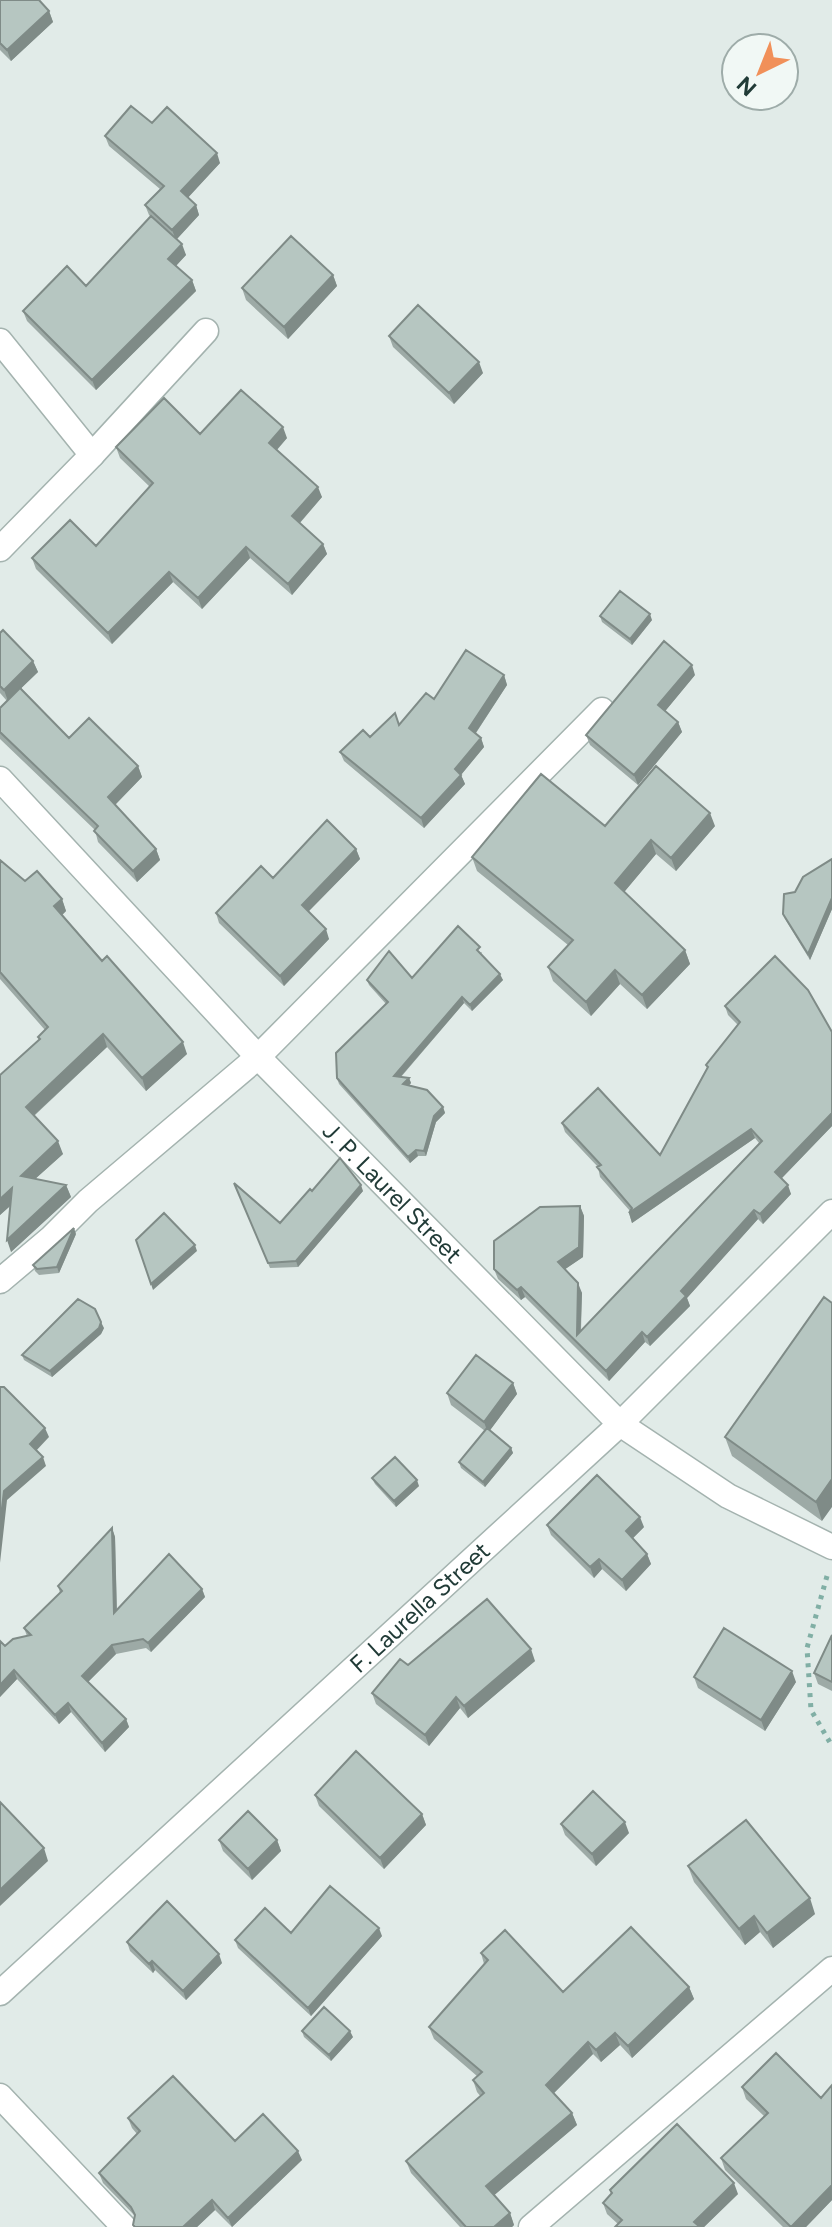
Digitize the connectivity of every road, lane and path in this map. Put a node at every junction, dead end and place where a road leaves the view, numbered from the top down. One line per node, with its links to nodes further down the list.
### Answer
1 (206, 331): 3 (street)
2 (0, 341): 3 (street)
3 (92, 455): 4 (street)
4 (0, 549)
5 (602, 710): 7 (street)
6 (0, 779): 7 (street, J. P. Laurel Street)
7 (258, 1057): 9 (street); 10 (street, J. P. Laurel Street)
8 (832, 1212): 10 (street, F. Laurella Street)
9 (0, 1281)
10 (620, 1424): 11 (street, J. P. Laurel Street); 15 (street, F. Laurella Street)
11 (832, 1547)
12 (828, 1571): 13 (path)
13 (832, 1746)
14 (832, 1969): 18 (street)
15 (0, 1993)
16 (0, 2096): 17 (street)
17 (124, 2227)
18 (531, 2227)

